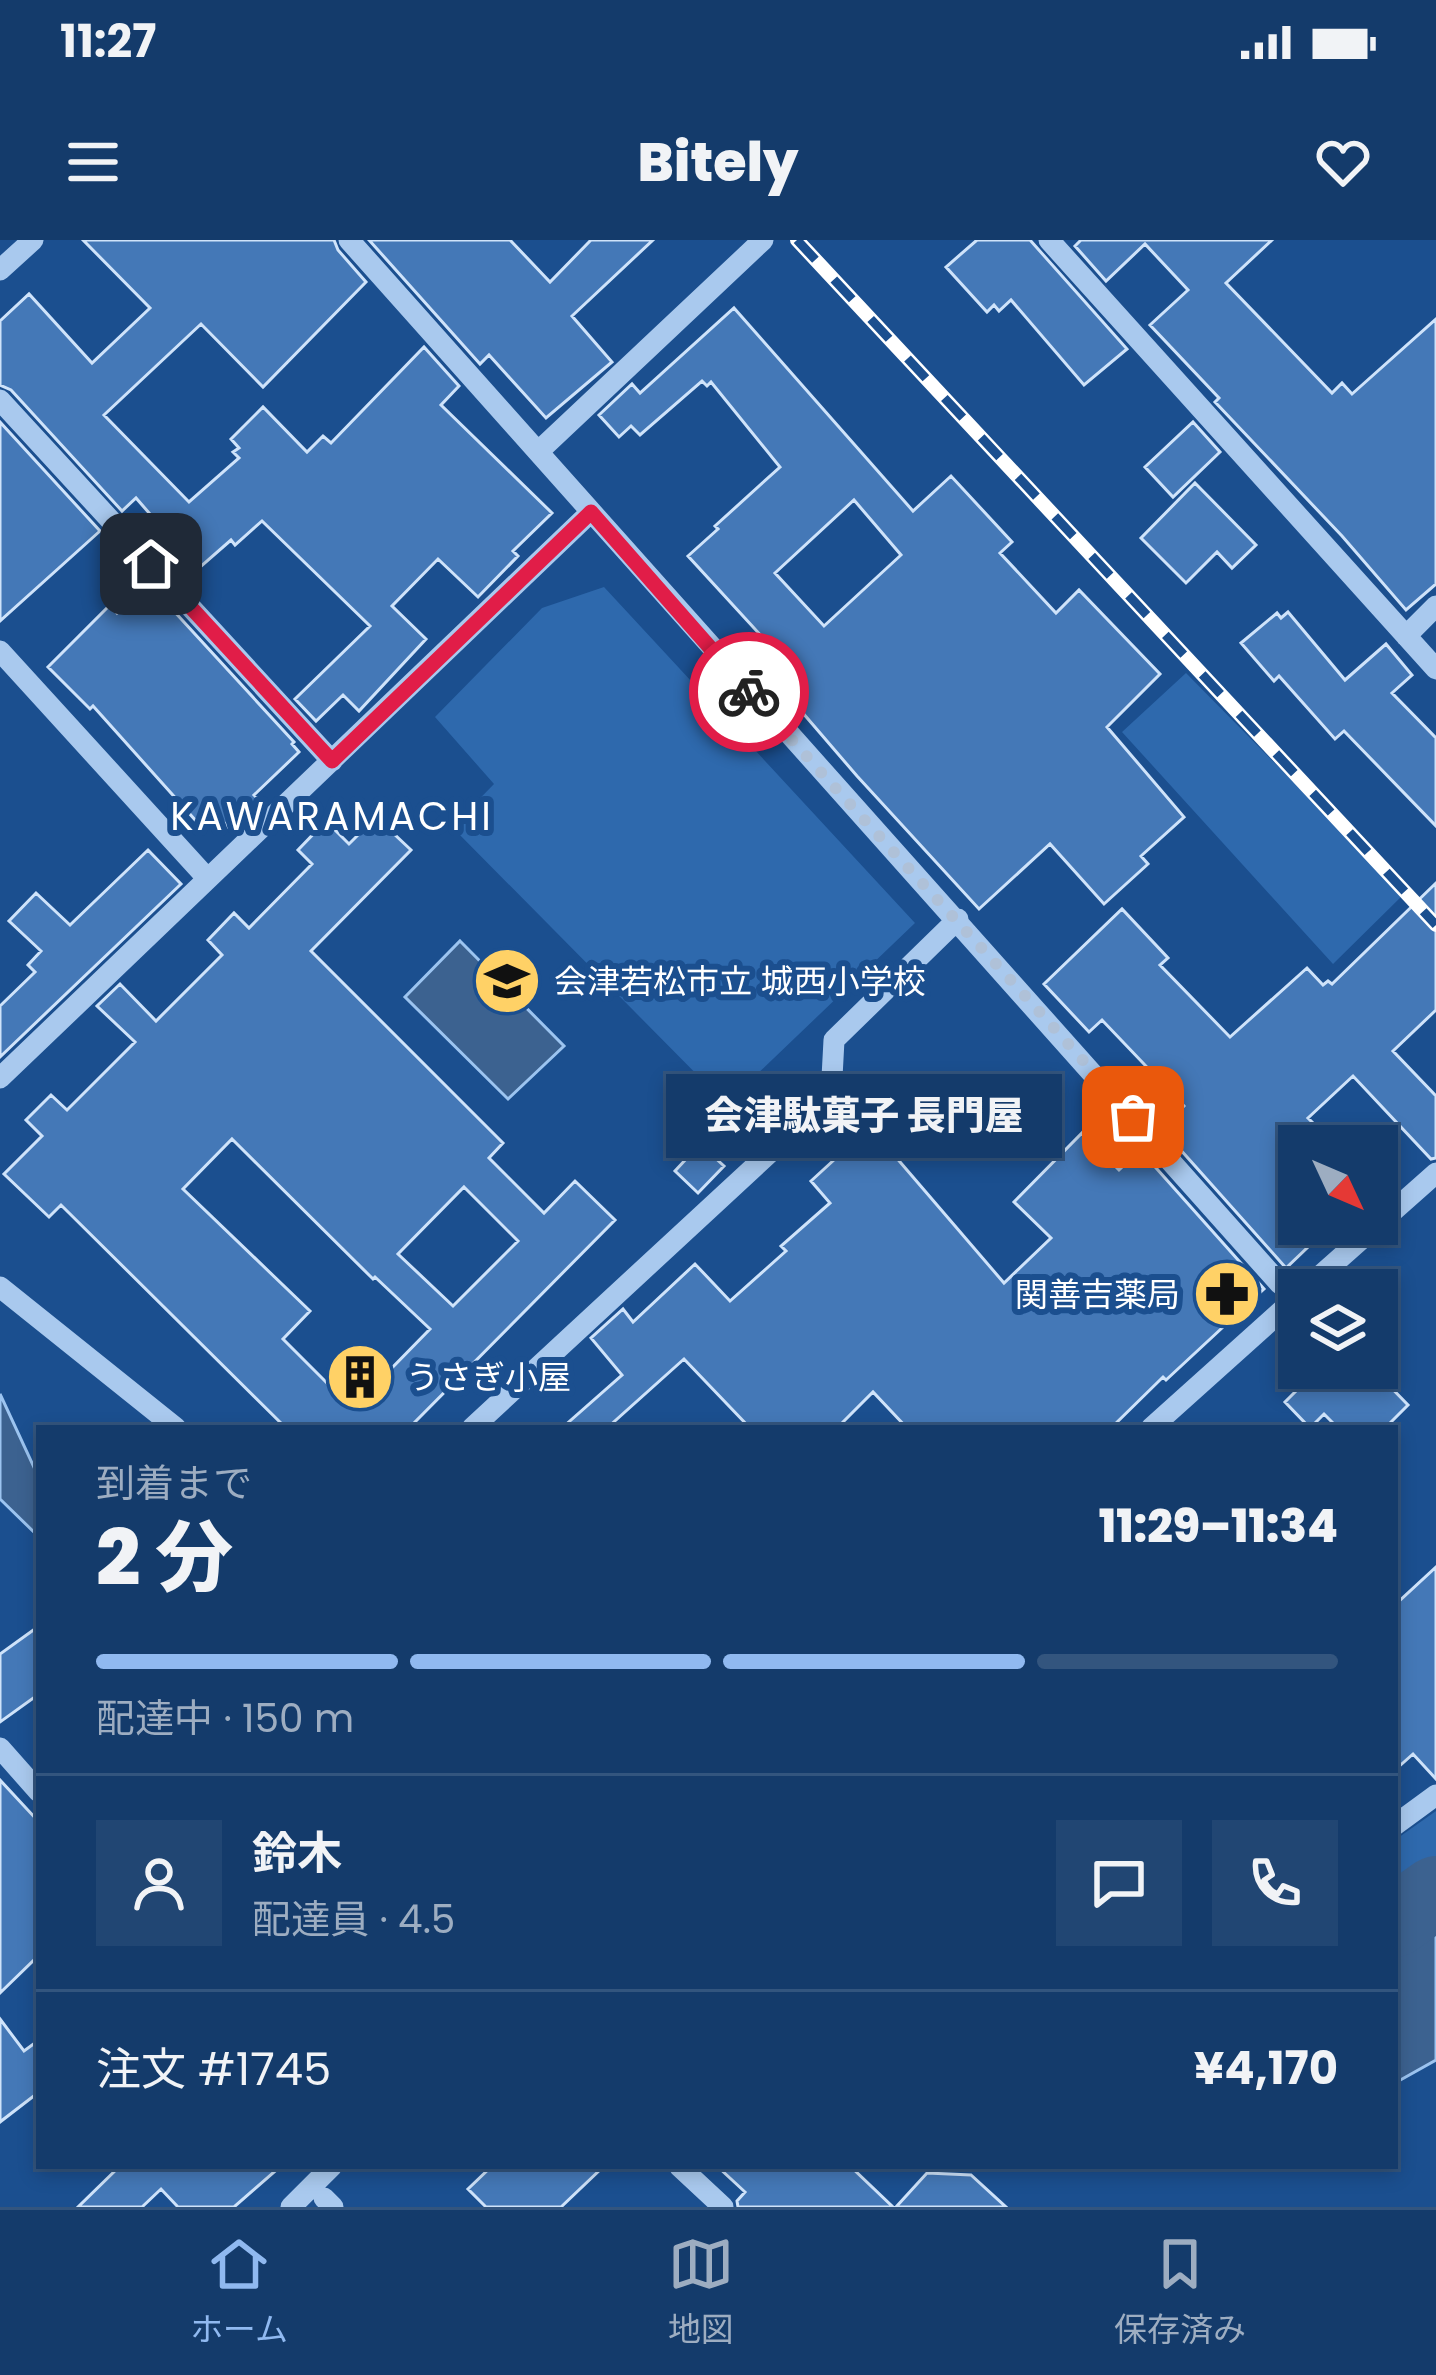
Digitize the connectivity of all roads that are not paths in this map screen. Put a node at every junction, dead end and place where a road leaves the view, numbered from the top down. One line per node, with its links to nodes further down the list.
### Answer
1 (34, 240): 5 (street)
2 (349, 240): 7 (street)
3 (763, 240): 7 (street)
4 (1048, 240): 10 (street)
5 (0, 270)
6 (0, 400): 13 (street)
7 (539, 451): 8 (street)
8 (591, 512): 13 (street); 15 (street)
9 (1436, 607): 10 (street)
10 (1406, 635): 12 (street)
11 (0, 651): 14 (street)
12 (1436, 669)
13 (332, 761): 14 (street)
14 (207, 878): 16 (street)
15 (958, 919): 19 (street); 23 (street)
16 (0, 1078)
17 (1436, 1172): 18 (street)
18 (1319, 1269)
19 (1278, 1272)
20 (0, 1287): 22 (street)
21 (1278, 1305): 24 (street)
22 (172, 1425)
23 (475, 1425)
24 (1154, 1425)
25 (0, 1748): 26 (street)
26 (36, 1789)
27 (1436, 1795): 28 (street)
28 (1398, 1823)
29 (329, 2169): 31 (street)
30 (682, 2169): 32 (street)
31 (291, 2207)
32 (723, 2207)

